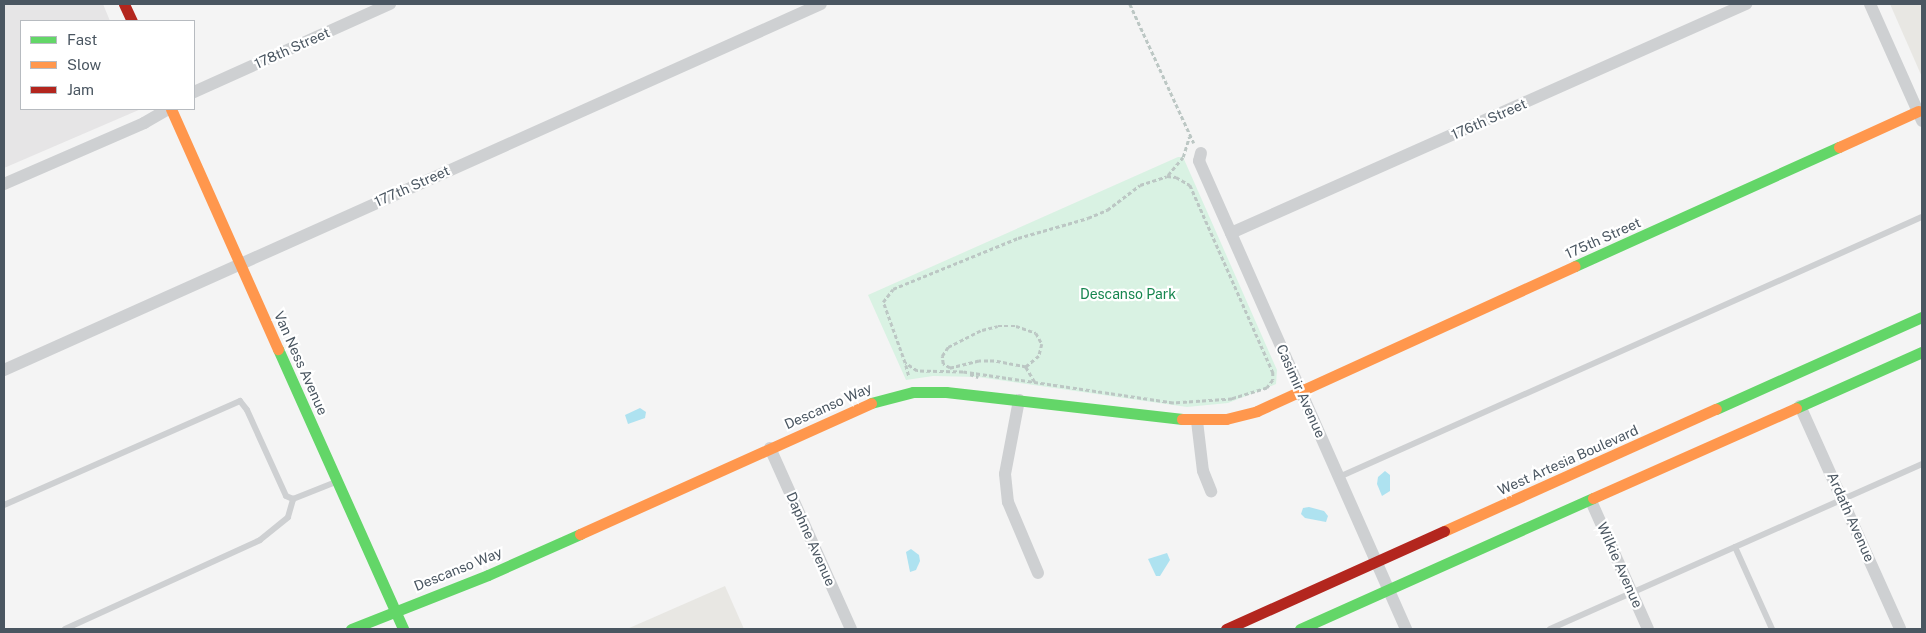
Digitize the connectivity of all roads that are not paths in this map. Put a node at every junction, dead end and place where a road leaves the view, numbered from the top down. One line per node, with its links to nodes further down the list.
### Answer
1 (124, 4): 6 (main road)
2 (390, 4): 7 (street, 178th Street)
3 (821, 4): 15 (street, 177th Street)
4 (1746, 4): 14 (street, 176th Street)
5 (1870, 4): 10 (street)
6 (132, 20)
7 (195, 92)
8 (167, 110): 12 (street)
9 (169, 110): 15 (main road, Van Ness Avenue)
10 (1920, 116): 19 (main road, 175th Street)
11 (1201, 153): 14 (street, Casimir Avenue)
12 (4, 184)
13 (1922, 217): 25 (lane)
14 (1231, 233): 19 (street, Casimir Avenue)
15 (240, 263): 18 (street, 177th Street); 26 (main road, Van Ness Avenue)
16 (1922, 317): 33 (main road, West Artesia Boulevard)
17 (1922, 352): 21 (main road)
18 (4, 370)
19 (1301, 392): 22 (main road, Descanso Way); 25 (street, Casimir Avenue)
20 (1019, 400): 22 (main road, Descanso Way); 23 (main road, Descanso Way); 34 (street)
21 (1800, 406): 29 (street, Ardath Avenue); 30 (main road)
22 (1197, 421): 27 (street)
23 (770, 448): 37 (main road, Descanso Way); 41 (street, Daphne Avenue)
24 (1922, 464): 29 (lane)
25 (1339, 478): 33 (street, Casimir Avenue)
26 (337, 482): 28 (lane); 37 (main road, Van Ness Avenue)
27 (1211, 491)
28 (293, 499): 31 (lane); 38 (lane)
29 (1845, 500): 32 (lane); 48 (street, Ardath Avenue)
30 (1591, 501): 35 (main road); 36 (street, Wilkie Avenue)
31 (4, 505)
32 (1735, 548): 36 (lane); 47 (lane)
33 (1376, 562): 35 (street, Casimir Avenue); 42 (main road, West Artesia Boulevard)
34 (1038, 573)
35 (1388, 590): 43 (main road); 44 (street, Casimir Avenue)
36 (1632, 594): 45 (lane); 46 (street, Wilkie Avenue)
37 (394, 611): 39 (main road); 40 (main road, Van Ness Avenue)
38 (65, 629)
39 (351, 629)
40 (402, 629)
41 (851, 629)
42 (1226, 629)
43 (1300, 629)
44 (1406, 629)
45 (1550, 629)
46 (1648, 629)
47 (1772, 629)
48 (1900, 629)

